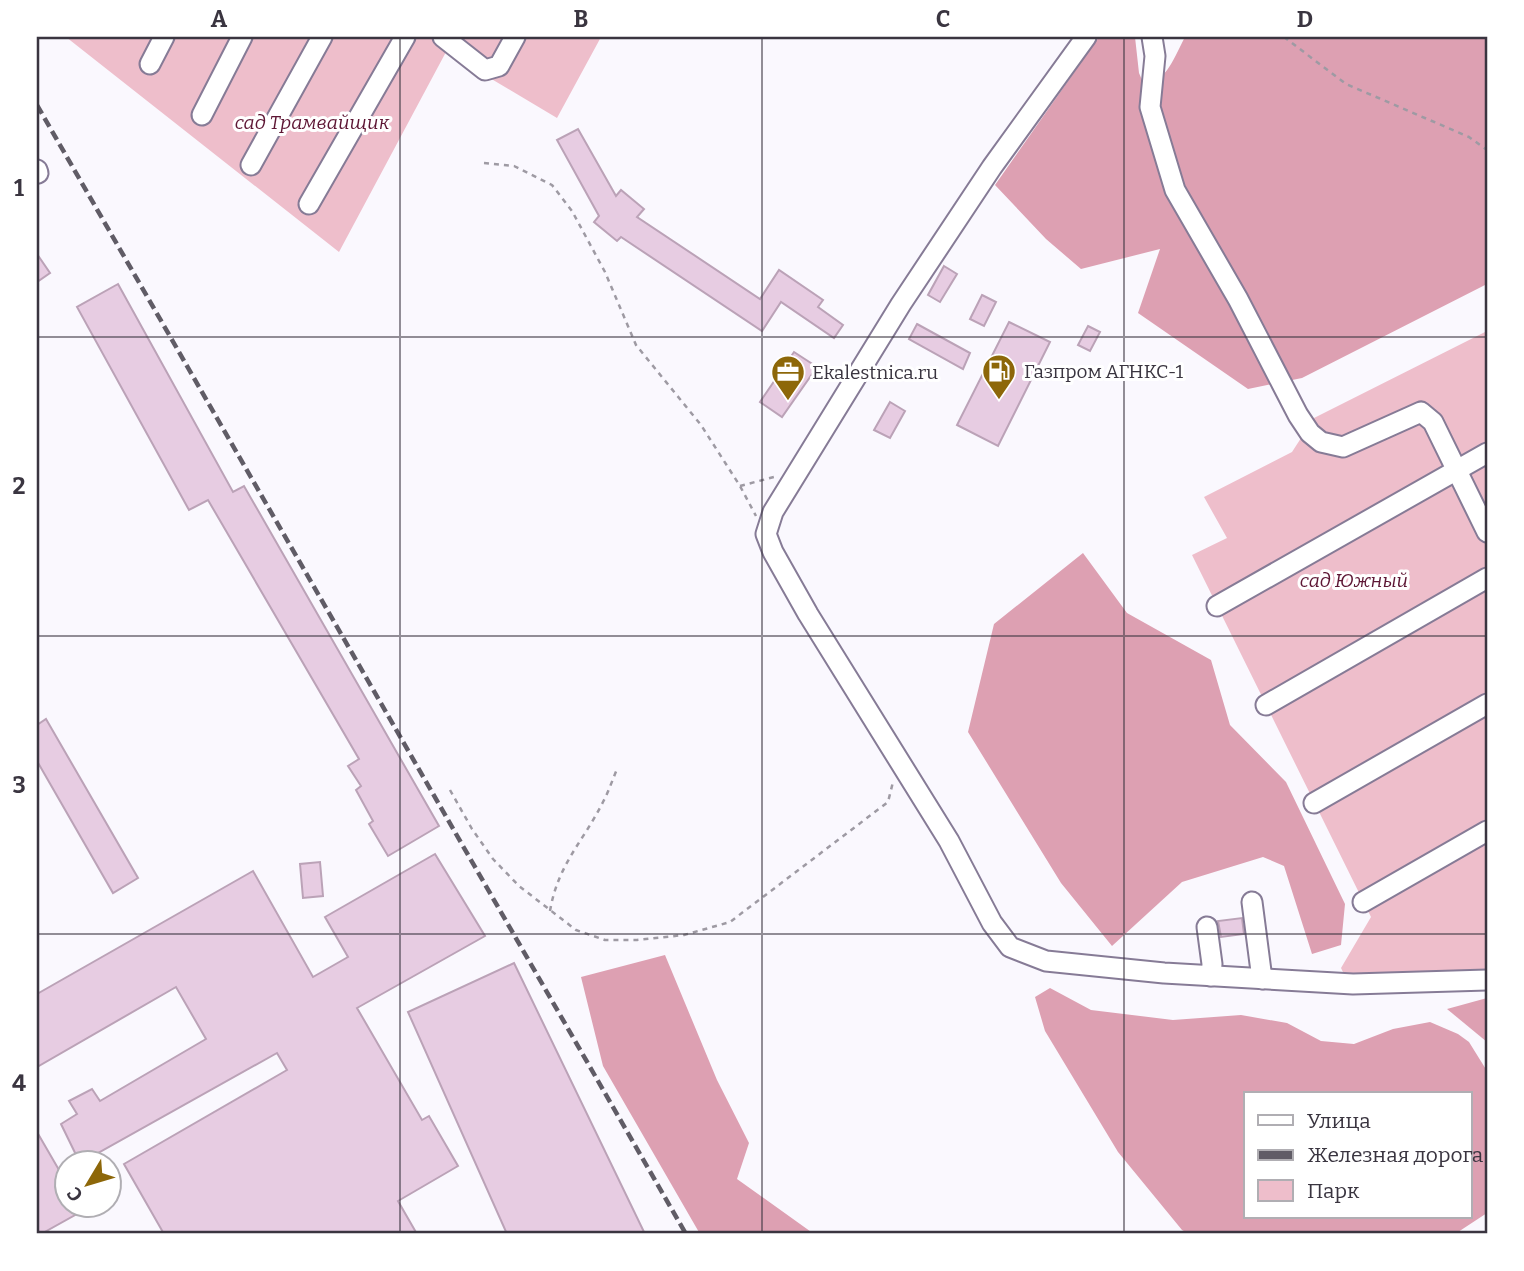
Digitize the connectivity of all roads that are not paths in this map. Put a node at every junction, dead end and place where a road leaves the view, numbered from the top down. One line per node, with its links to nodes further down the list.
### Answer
1 (164, 37): 9 (street)
2 (242, 37): 10 (street)
3 (321, 37): 11 (street)
4 (405, 37): 12 (street)
5 (443, 37): 6 (street)
6 (515, 37)
7 (1086, 37): 25 (street)
8 (1152, 37): 14 (street)
9 (150, 64)
10 (202, 116)
11 (251, 166)
12 (309, 204)
13 (1487, 453): 14 (street)
14 (1457, 471): 15 (street); 17 (street)
15 (1487, 532)
16 (1487, 578): 19 (street)
17 (1217, 606)
18 (1487, 704): 20 (street)
19 (1266, 705)
20 (1314, 803)
21 (1487, 831): 23 (street)
22 (1252, 902): 26 (street)
23 (1363, 902)
24 (1207, 928): 25 (street)
25 (1211, 976): 26 (street)
26 (1262, 979): 27 (street)
27 (1487, 980)

